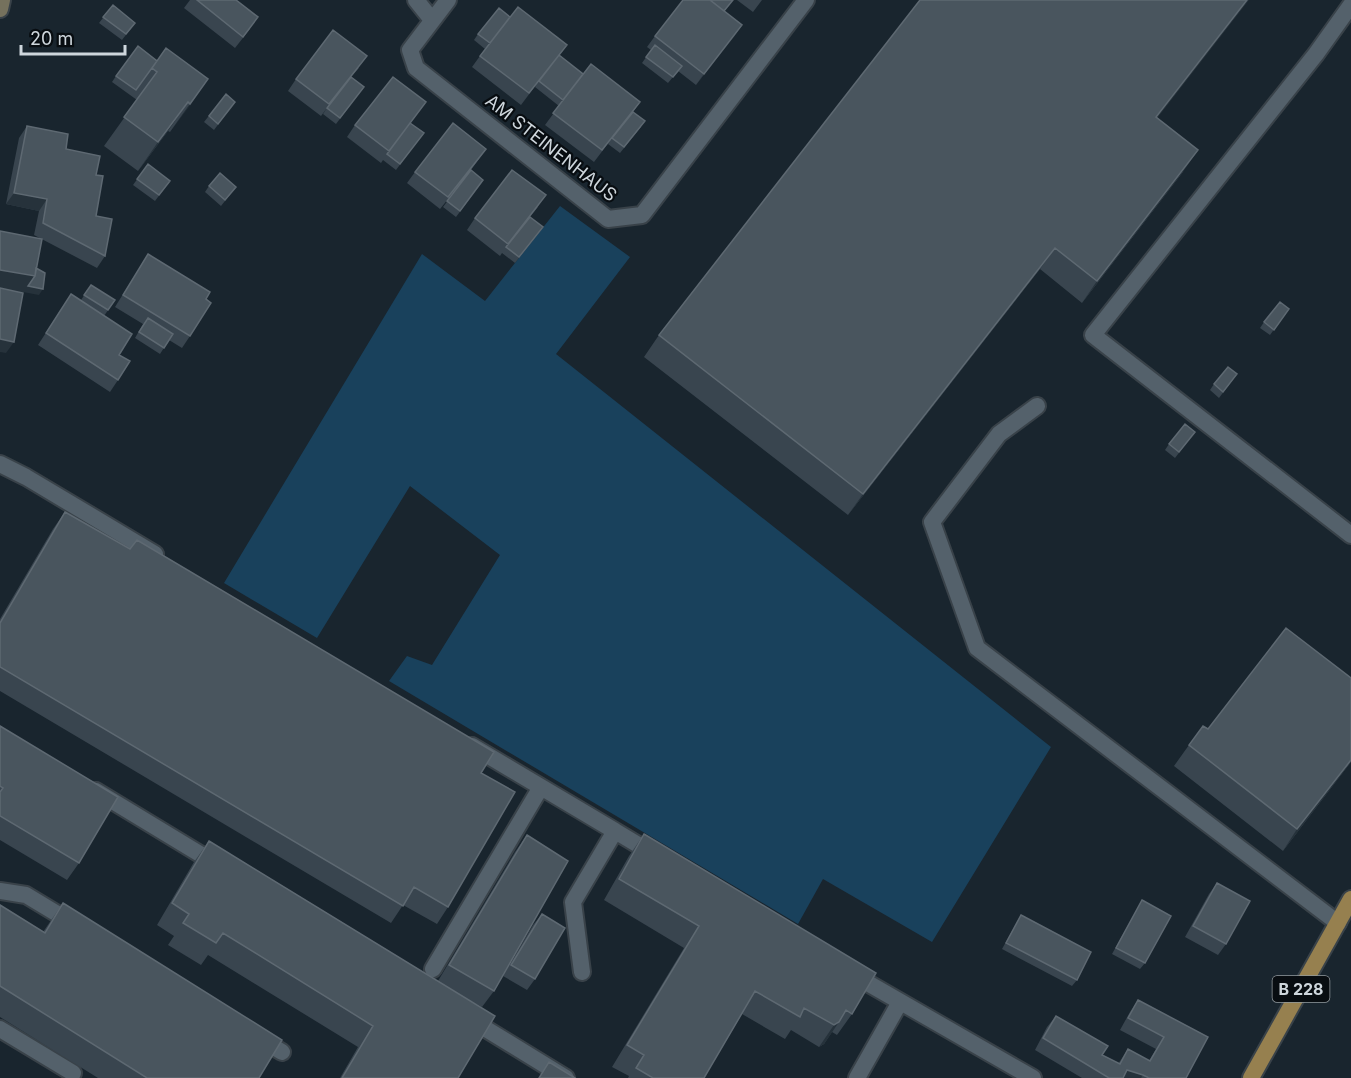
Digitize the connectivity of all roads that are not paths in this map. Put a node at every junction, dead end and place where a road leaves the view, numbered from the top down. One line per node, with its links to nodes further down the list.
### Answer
1 (2, 0): 6 (main road)
2 (416, 0): 7 (street)
3 (448, 0): 7 (street, AM STEINENHAUS)
4 (806, 0): 7 (street, AM STEINENHAUS)
5 (1351, 5): 10 (street)
6 (0, 9)
7 (432, 20)
8 (1036, 406): 20 (street)
9 (0, 464): 11 (street)
10 (1351, 535)
11 (166, 562)
12 (459, 738): 14 (street)
13 (80, 782): 17 (street)
14 (541, 787): 15 (street); 23 (street)
15 (615, 831): 16 (street); 24 (street)
16 (665, 862)
17 (230, 872)
18 (0, 891): 21 (street)
19 (1351, 899): 20 (main road, B 228)
20 (1338, 923): 34 (main road, B 228)
21 (86, 931)
22 (838, 965): 25 (street)
23 (434, 969)
24 (582, 972)
25 (900, 1002): 32 (street); 33 (street)
26 (454, 1009): 31 (street)
27 (243, 1028): 29 (street)
28 (0, 1029): 30 (street)
29 (282, 1052)
30 (73, 1073)
31 (566, 1078)
32 (857, 1078)
33 (1033, 1078)
34 (1251, 1078)

